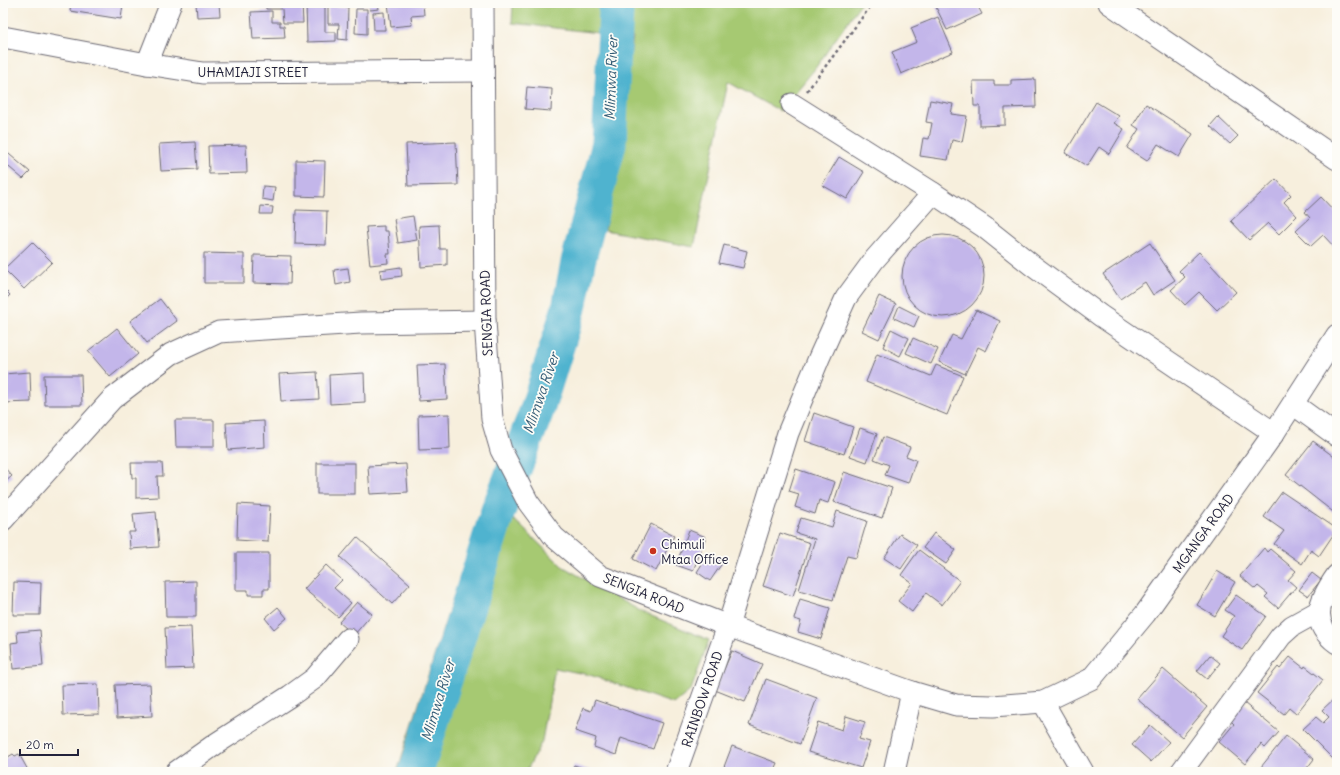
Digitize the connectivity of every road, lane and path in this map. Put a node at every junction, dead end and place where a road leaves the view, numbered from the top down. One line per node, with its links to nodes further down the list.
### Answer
1 (171, 3): 6 (street)
2 (483, 3): 7 (street, SENGIA ROAD)
3 (873, 3): 8 (path)
4 (1109, 3): 9 (street)
5 (3, 37): 6 (street, UHAMIAJI STREET)
6 (147, 64): 7 (street, UHAMIAJI STREET)
7 (483, 71): 11 (street, SENGIA ROAD)
8 (794, 105): 10 (street)
9 (1337, 159)
10 (933, 193): 14 (street); 19 (street, RAINBOW ROAD)
11 (485, 321): 16 (street); 19 (street, SENGIA ROAD)
12 (1337, 335): 13 (street, MGANGA ROAD)
13 (1293, 404): 14 (street, MGANGA ROAD); 15 (street)
14 (1274, 433): 23 (street, MGANGA ROAD)
15 (1337, 436)
16 (3, 520)
17 (1337, 575): 18 (street)
18 (1319, 611): 21 (street); 28 (street)
19 (728, 626): 22 (street, SENGIA ROAD); 25 (street, RAINBOW ROAD)
20 (348, 639): 24 (street)
21 (1337, 643)
22 (912, 692): 23 (street, SENGIA ROAD); 26 (street)
23 (1042, 702): 27 (street)
24 (176, 772)
25 (676, 772)
26 (894, 772)
27 (1083, 772)
28 (1181, 772)

